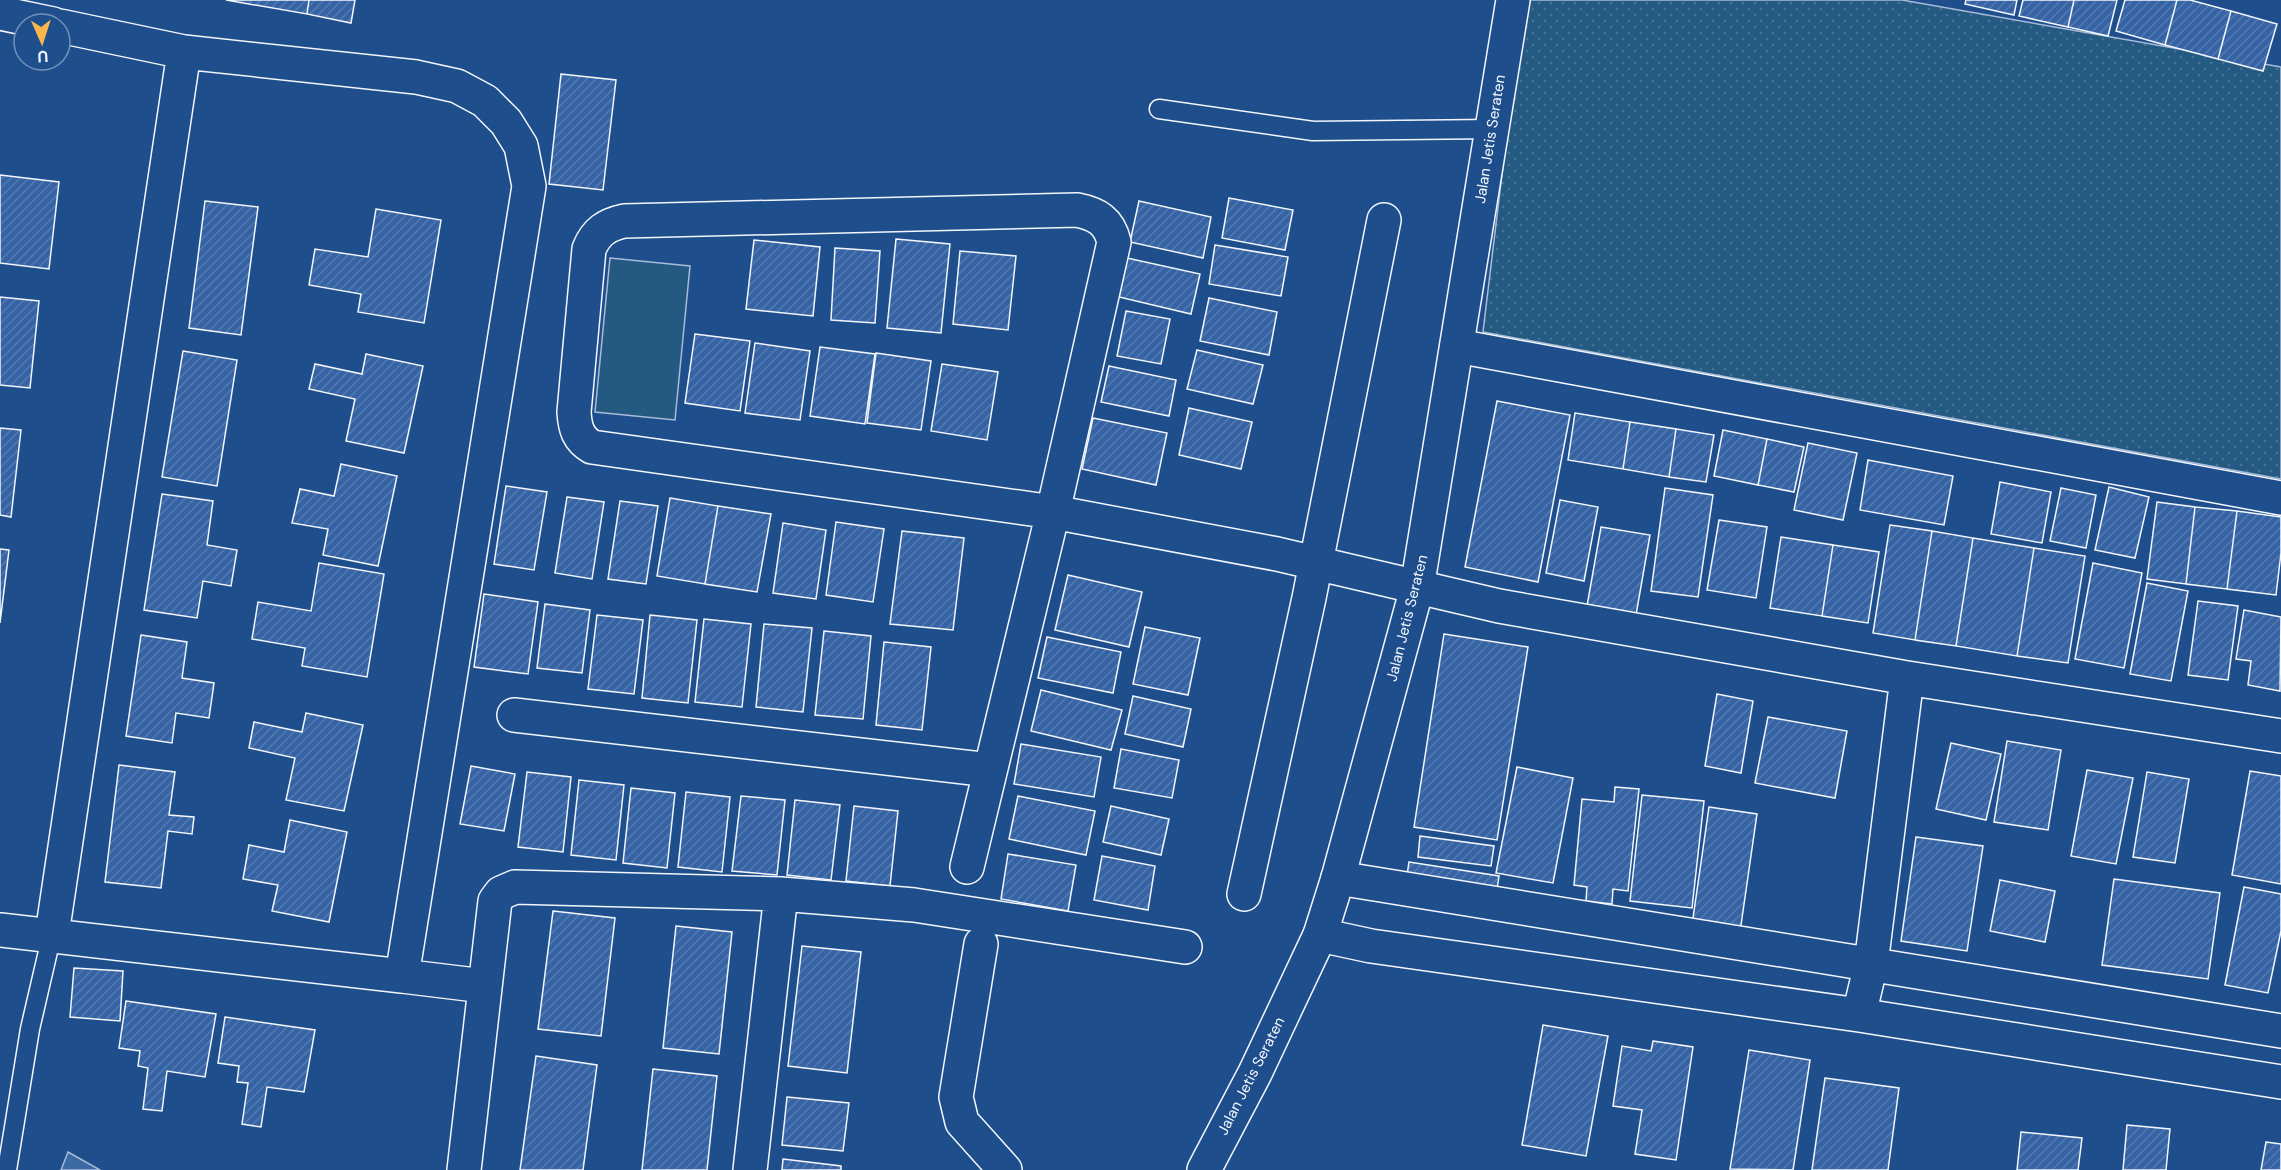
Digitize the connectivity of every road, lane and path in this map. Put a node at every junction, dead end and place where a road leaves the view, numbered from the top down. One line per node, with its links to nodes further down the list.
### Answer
1 (1513, 0): 5 (street, Jalan Jetis Seraten)
2 (72, 29): 3 (street)
3 (184, 52): 22 (street); 26 (street)
4 (1159, 109): 5 (lane)
5 (1492, 129): 7 (street, Jalan Jetis Seraten)
6 (1384, 220): 10 (street)
7 (1457, 346): 8 (street); 11 (street, Jalan Jetis Seraten)
8 (2281, 498)
9 (1053, 512): 9 (street); 10 (street); 15 (street)
10 (1314, 563): 11 (street); 19 (street)
11 (1417, 588): 12 (street); 17 (street, Jalan Jetis Seraten)
12 (1907, 678): 14 (street); 25 (street)
13 (514, 715): 15 (street)
14 (2281, 736)
15 (990, 770): 16 (street)
16 (967, 867)
17 (1338, 878): 23 (street, Jalan Jetis Seraten); 25 (street)
18 (781, 894): 21 (street); 27 (street); 33 (street)
19 (1244, 894)
20 (0, 930): 22 (street)
21 (985, 930): 24 (street); 34 (street)
22 (52, 934): 26 (street); 31 (lane)
23 (1320, 935): 28 (street); 35 (street, Jalan Jetis Seraten)
24 (1185, 947)
25 (1871, 964): 28 (street); 29 (street)
26 (402, 976): 27 (street)
27 (483, 986): 32 (street)
28 (1859, 1015): 30 (street)
29 (2281, 1031)
30 (2281, 1082)
31 (7, 1170)
32 (464, 1170)
33 (750, 1170)
34 (1005, 1170)
35 (1204, 1170)

